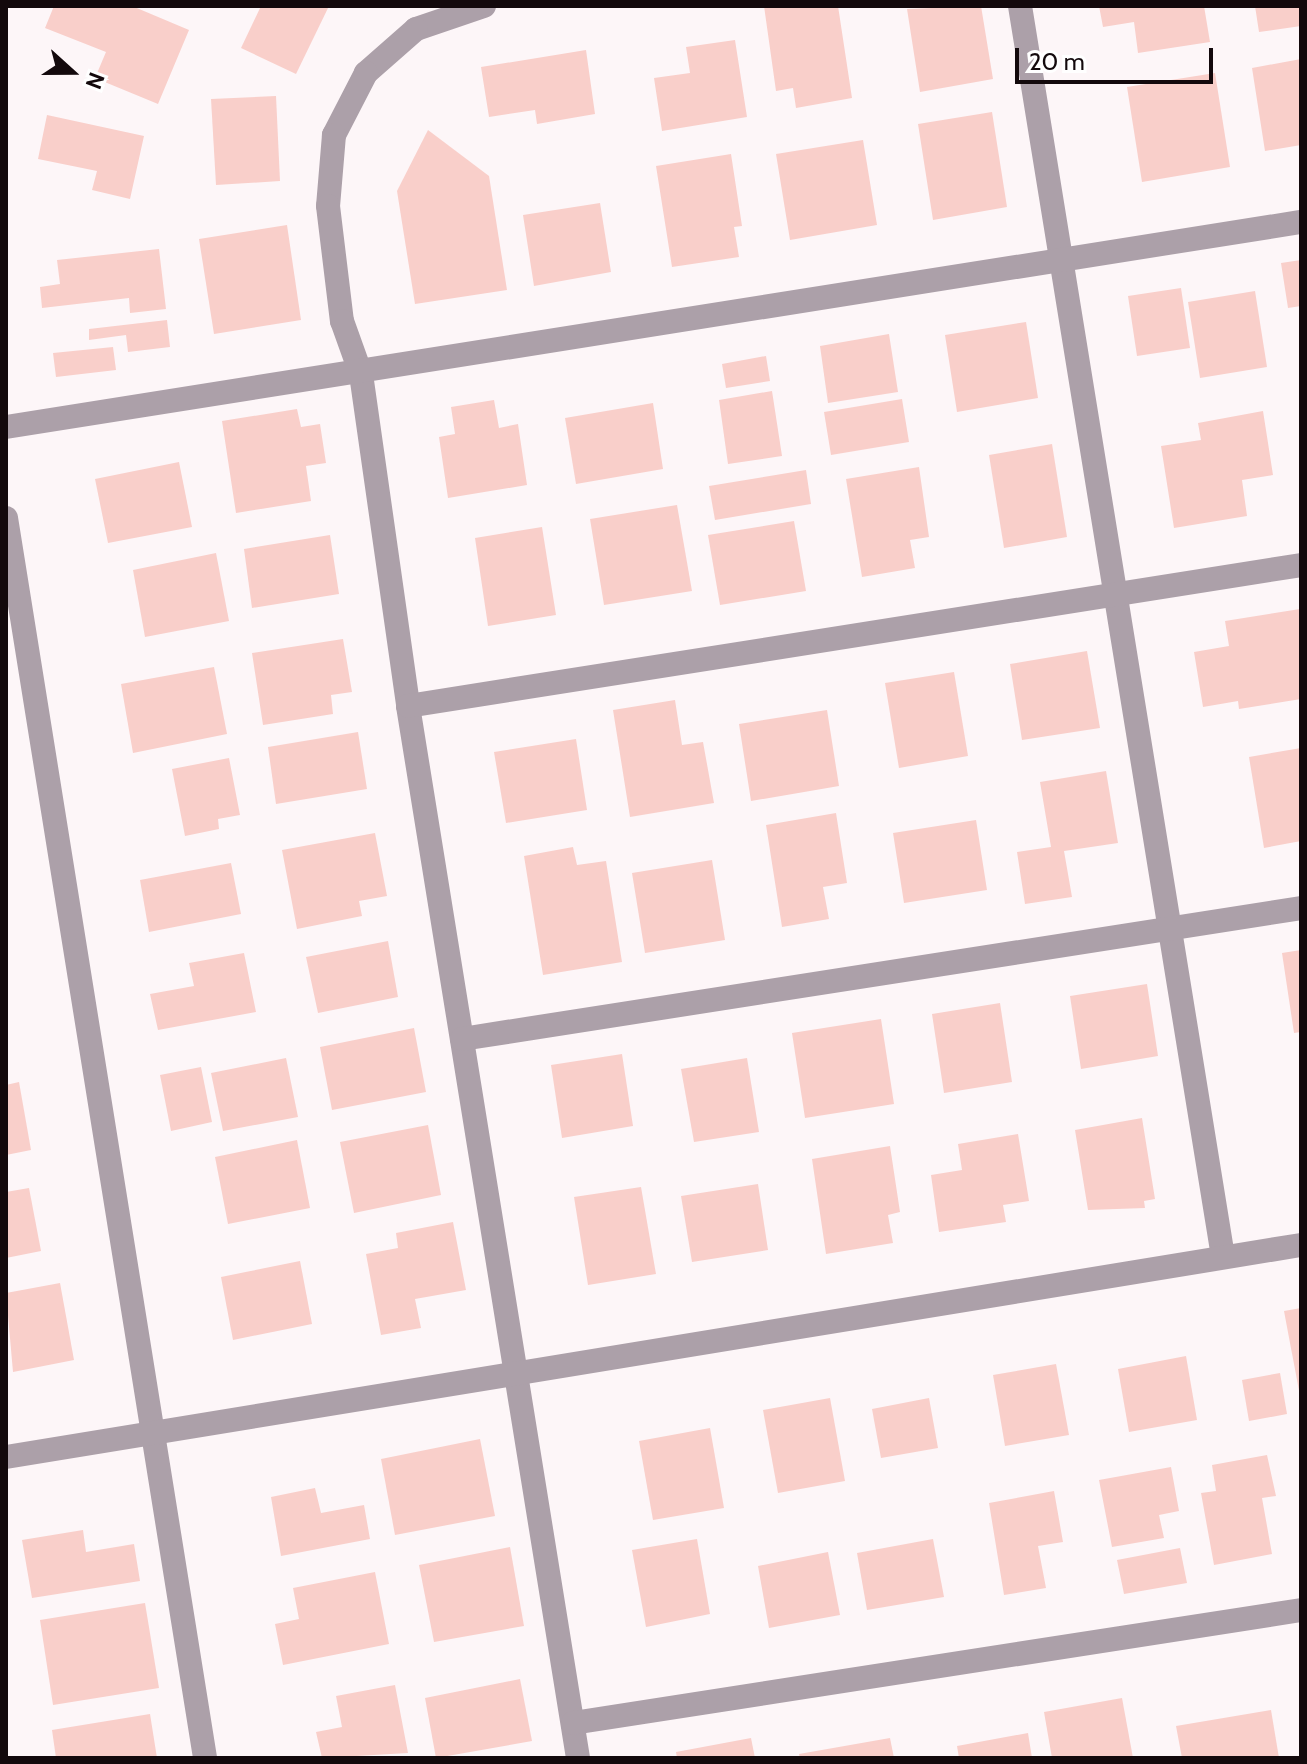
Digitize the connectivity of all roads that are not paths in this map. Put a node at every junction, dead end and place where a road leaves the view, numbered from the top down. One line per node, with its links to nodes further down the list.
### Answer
1 (484, 6): 5 (street)
2 (1020, 6): 4 (street)
3 (1301, 222): 4 (street)
4 (1058, 260): 5 (street); 9 (street)
5 (361, 374): 6 (street); 10 (street)
6 (6, 427)
7 (6, 518): 17 (street)
8 (1301, 565): 9 (street)
9 (1115, 596): 10 (street); 12 (street)
10 (408, 706): 13 (street)
11 (1301, 908): 12 (street)
12 (1170, 930): 13 (street); 15 (street)
13 (462, 1039): 16 (street)
14 (1301, 1245): 15 (street)
15 (1223, 1257): 16 (street)
16 (514, 1370): 17 (street); 20 (street)
17 (155, 1433): 18 (street); 21 (street)
18 (6, 1457)
19 (1301, 1610): 20 (street)
20 (573, 1723): 22 (street)
21 (205, 1758)
22 (578, 1758)

